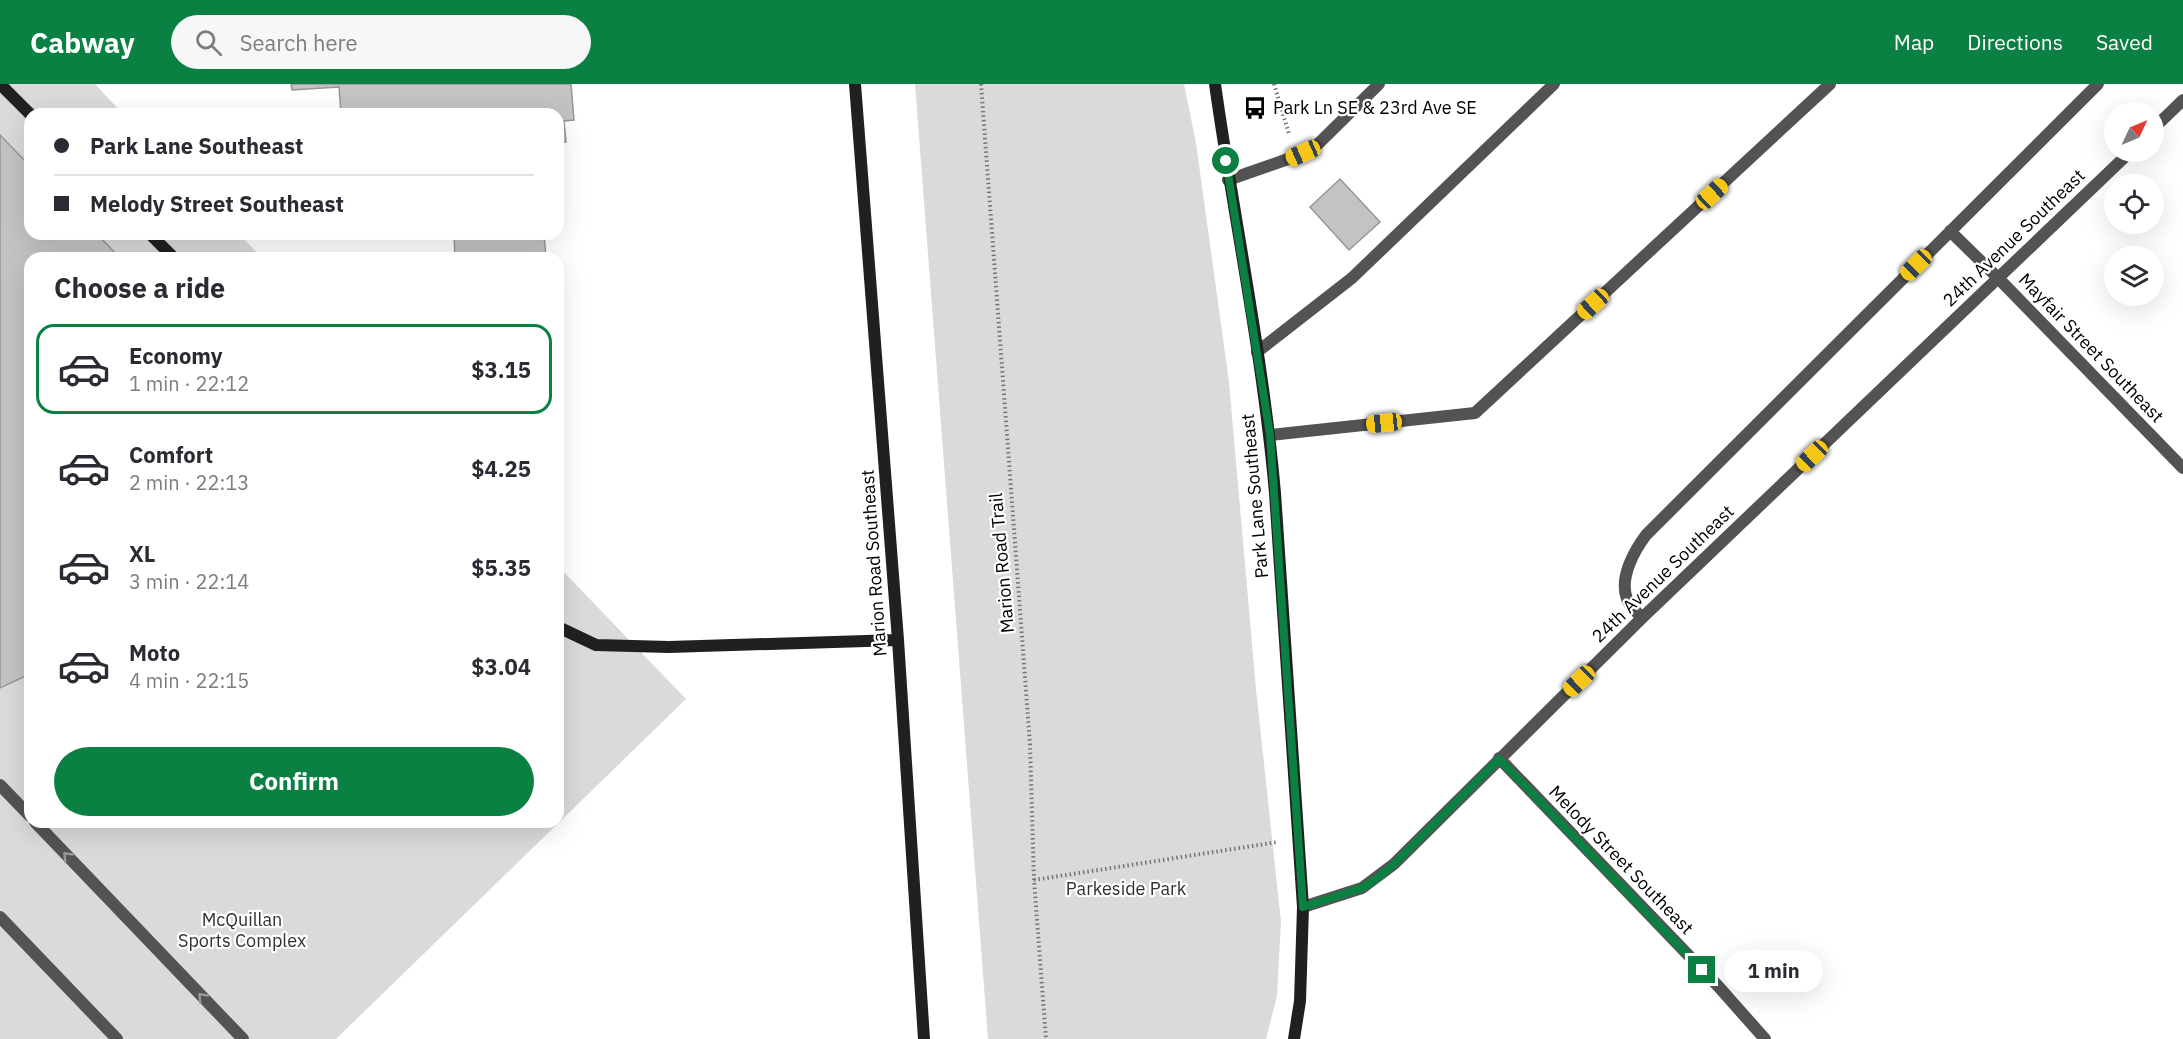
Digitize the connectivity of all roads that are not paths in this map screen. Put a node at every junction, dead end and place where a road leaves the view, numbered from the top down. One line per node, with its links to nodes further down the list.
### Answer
1 (0, 84): 9 (street)
2 (855, 84): 22 (street, Marion Road Southeast)
3 (1215, 84): 12 (street, Park Lane Southeast)
4 (1378, 84): 12 (street)
5 (1554, 84): 17 (street)
6 (1830, 84): 18 (street)
7 (2098, 84): 13 (street)
8 (2183, 100): 10 (street)
9 (24, 108)
10 (2164, 118)
11 (2120, 162): 16 (street, 24th Avenue Southeast)
12 (1228, 180): 17 (street, Park Lane Southeast)
13 (1950, 231): 16 (street, Mayfair Street Southeast); 20 (street)
14 (156, 240): 15 (street)
15 (168, 252)
16 (1998, 278): 19 (street, Mayfair Street Southeast); 20 (street, 24th Avenue Southeast)
17 (1257, 352): 18 (street, Park Lane Southeast)
18 (1270, 435): 27 (street, Park Lane Southeast)
19 (2183, 468)
20 (1642, 618): 23 (street, 24th Avenue Southeast)
21 (564, 630): 22 (street)
22 (898, 640): 31 (street, Marion Road Southeast)
23 (1499, 759): 27 (street, 24th Avenue Southeast); 33 (street, Melody Street Southeast)
24 (0, 785): 25 (street)
25 (24, 810)
26 (41, 828): 30 (street, one-way to 26)
27 (1303, 907): 32 (street)
28 (0, 917): 29 (street)
29 (117, 1039)
30 (243, 1039)
31 (924, 1039)
32 (1294, 1039)
33 (1765, 1039)

